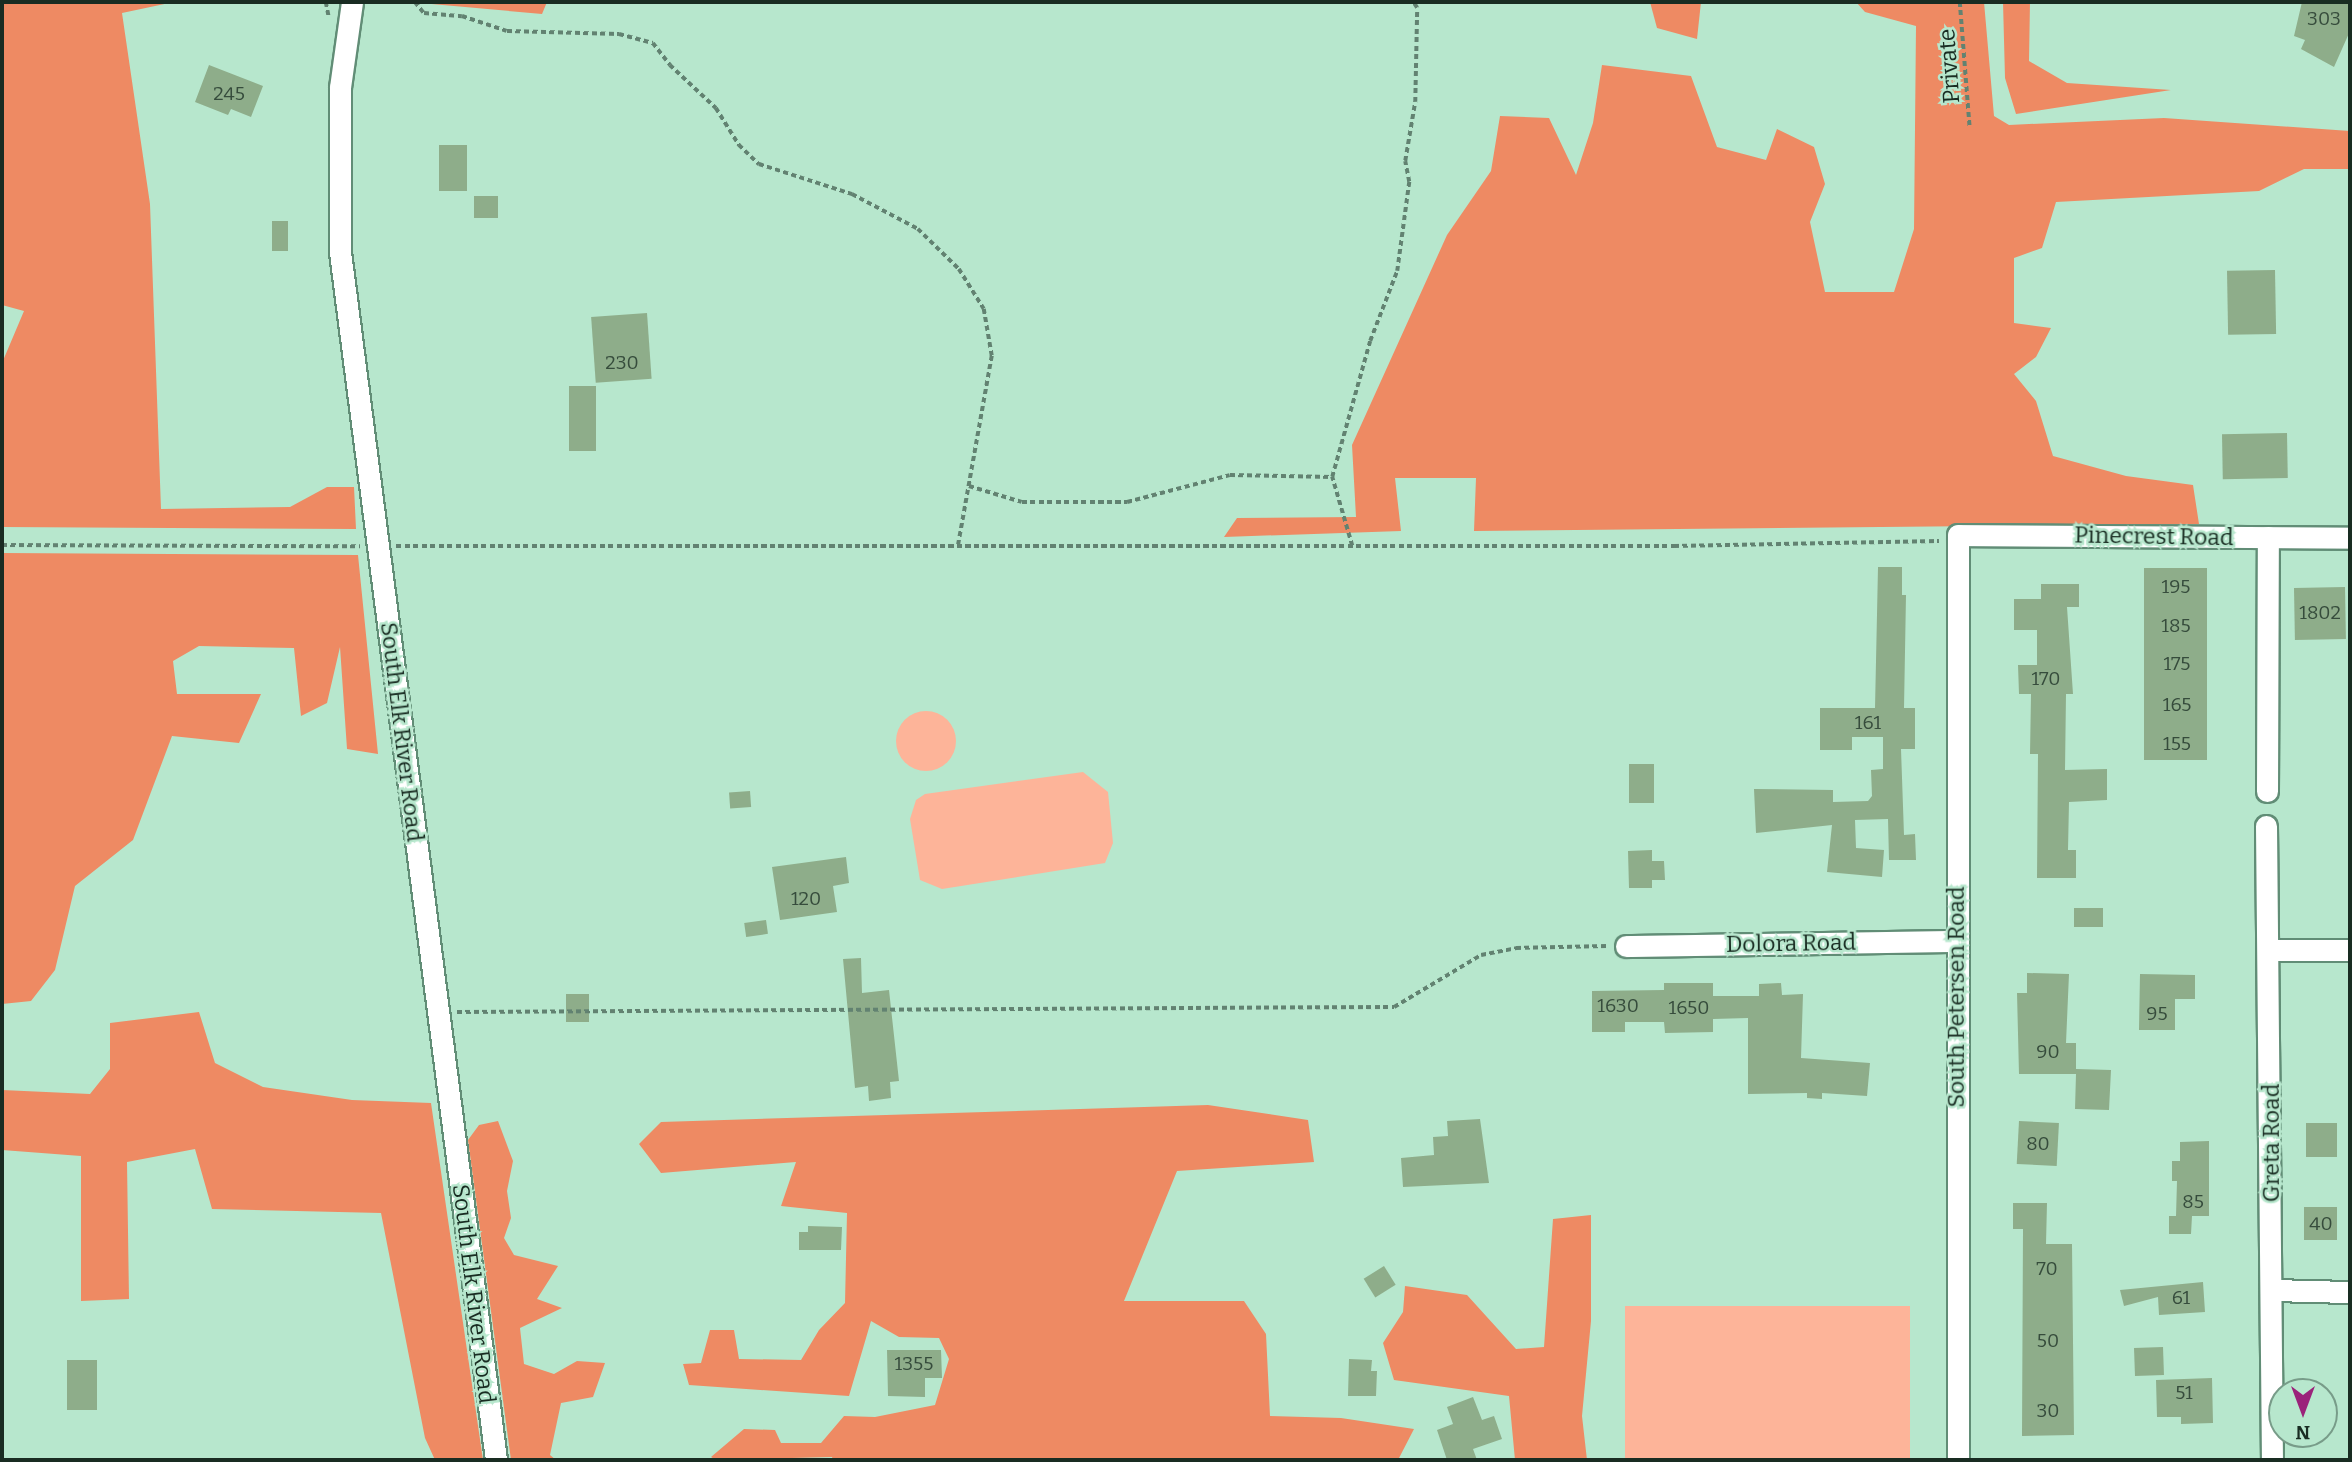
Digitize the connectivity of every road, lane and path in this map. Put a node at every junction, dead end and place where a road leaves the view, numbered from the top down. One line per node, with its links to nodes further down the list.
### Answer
1 (352, 2): 12 (street, South Elk River Road)
2 (415, 2): 7 (path)
3 (1413, 2): 6 (path)
4 (1960, 2): 5 (path, Private)
5 (1970, 128)
6 (1332, 477): 7 (path); 14 (path)
7 (969, 486): 13 (path)
8 (2268, 537): 9 (street, Pinecrest Road); 10 (street, Pinecrest Road); 15 (street)
9 (1958, 538): 14 (path); 17 (street, South Petersen Road)
10 (2350, 538)
11 (2, 545): 12 (path)
12 (378, 546): 13 (path); 21 (street, South Elk River Road)
13 (958, 546): 14 (path)
14 (1352, 546)
15 (2267, 791)
16 (2266, 826): 19 (street, Greta Road)
17 (1955, 941): 18 (street, Dolora Road); 25 (street, South Petersen Road)
18 (1626, 946): 21 (path)
19 (2270, 950): 20 (street); 22 (street, Greta Road)
20 (2350, 950)
21 (438, 1012): 24 (street, South Elk River Road)
22 (2272, 1290): 23 (street); 26 (street, Greta Road)
23 (2350, 1292)
24 (495, 1460)
25 (1958, 1460)
26 (2272, 1460)

